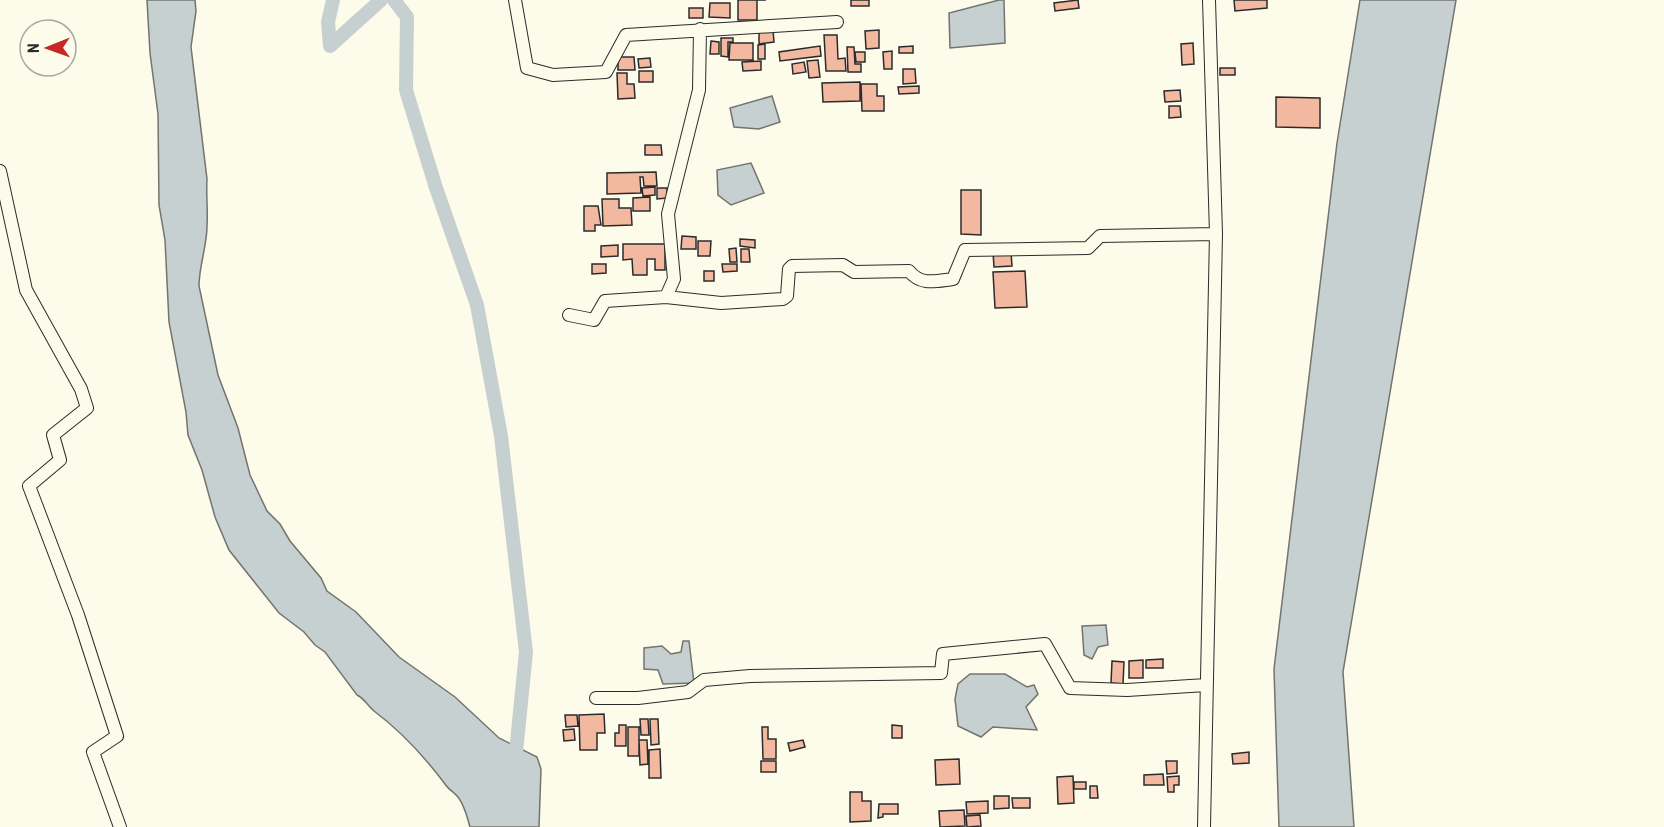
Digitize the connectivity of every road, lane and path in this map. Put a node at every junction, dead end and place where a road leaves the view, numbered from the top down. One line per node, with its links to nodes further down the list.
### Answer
1 (514, 0): 4 (street)
2 (1209, 0): 6 (street)
3 (837, 22): 4 (street)
4 (700, 29): 7 (street)
5 (0, 171): 11 (street)
6 (1216, 234): 7 (street); 9 (street)
7 (666, 297): 8 (street)
8 (569, 315)
9 (1206, 686): 10 (street); 12 (street)
10 (596, 698)
11 (120, 827)
12 (1204, 827)

